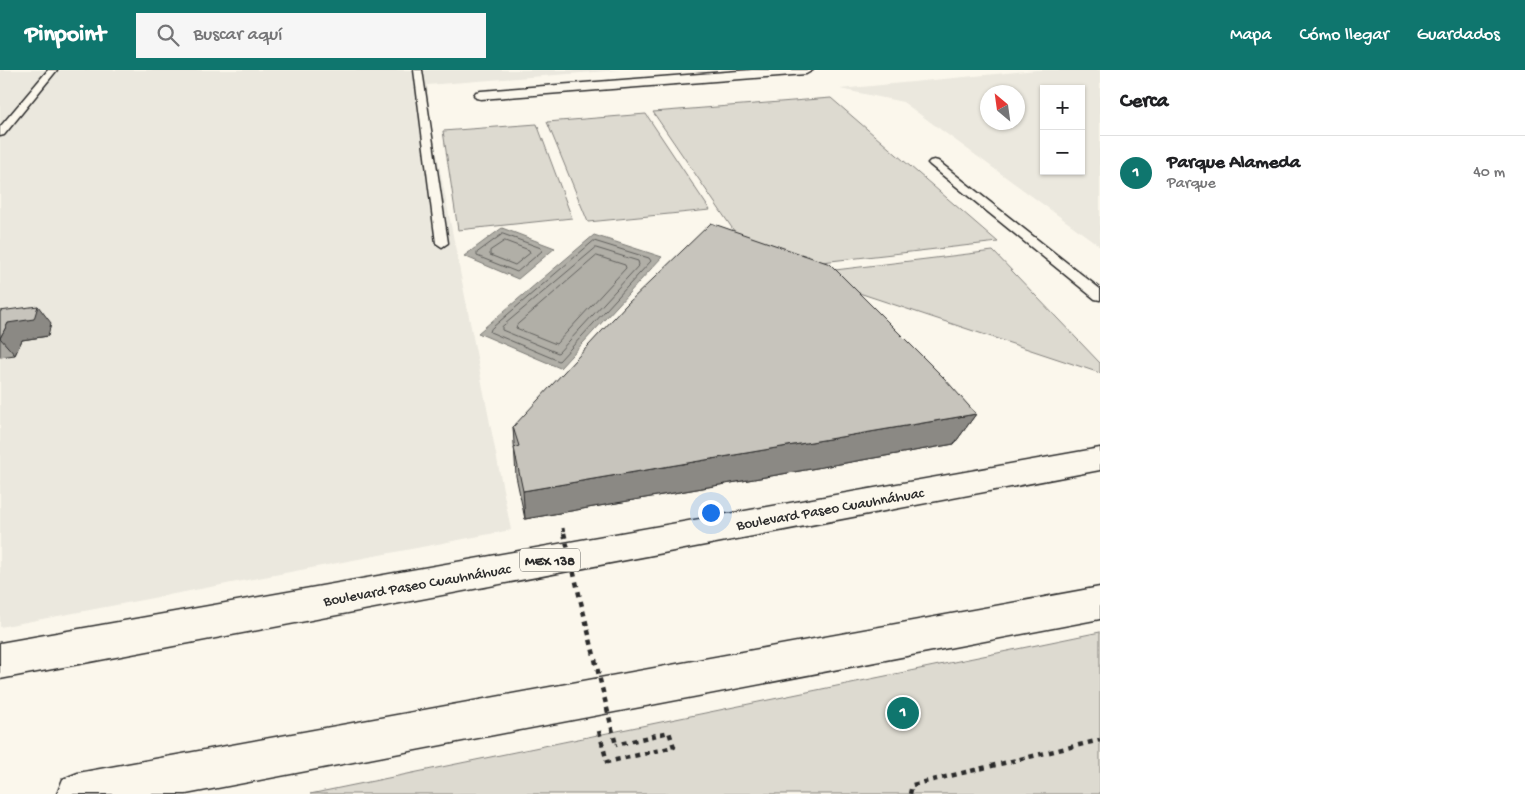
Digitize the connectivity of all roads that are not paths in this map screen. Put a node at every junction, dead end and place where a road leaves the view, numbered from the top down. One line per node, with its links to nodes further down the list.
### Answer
1 (53, 70): 5 (lane)
2 (418, 70): 7 (lane)
3 (806, 70): 4 (main road)
4 (481, 95)
5 (0, 133)
6 (934, 163): 8 (lane)
7 (442, 243)
8 (1100, 296)
9 (1100, 459): 11 (main road, Boulevard Paseo Cuauhnáhuac / MEX 138)
10 (1100, 603): 12 (main road)
11 (0, 661)
12 (78, 794)

